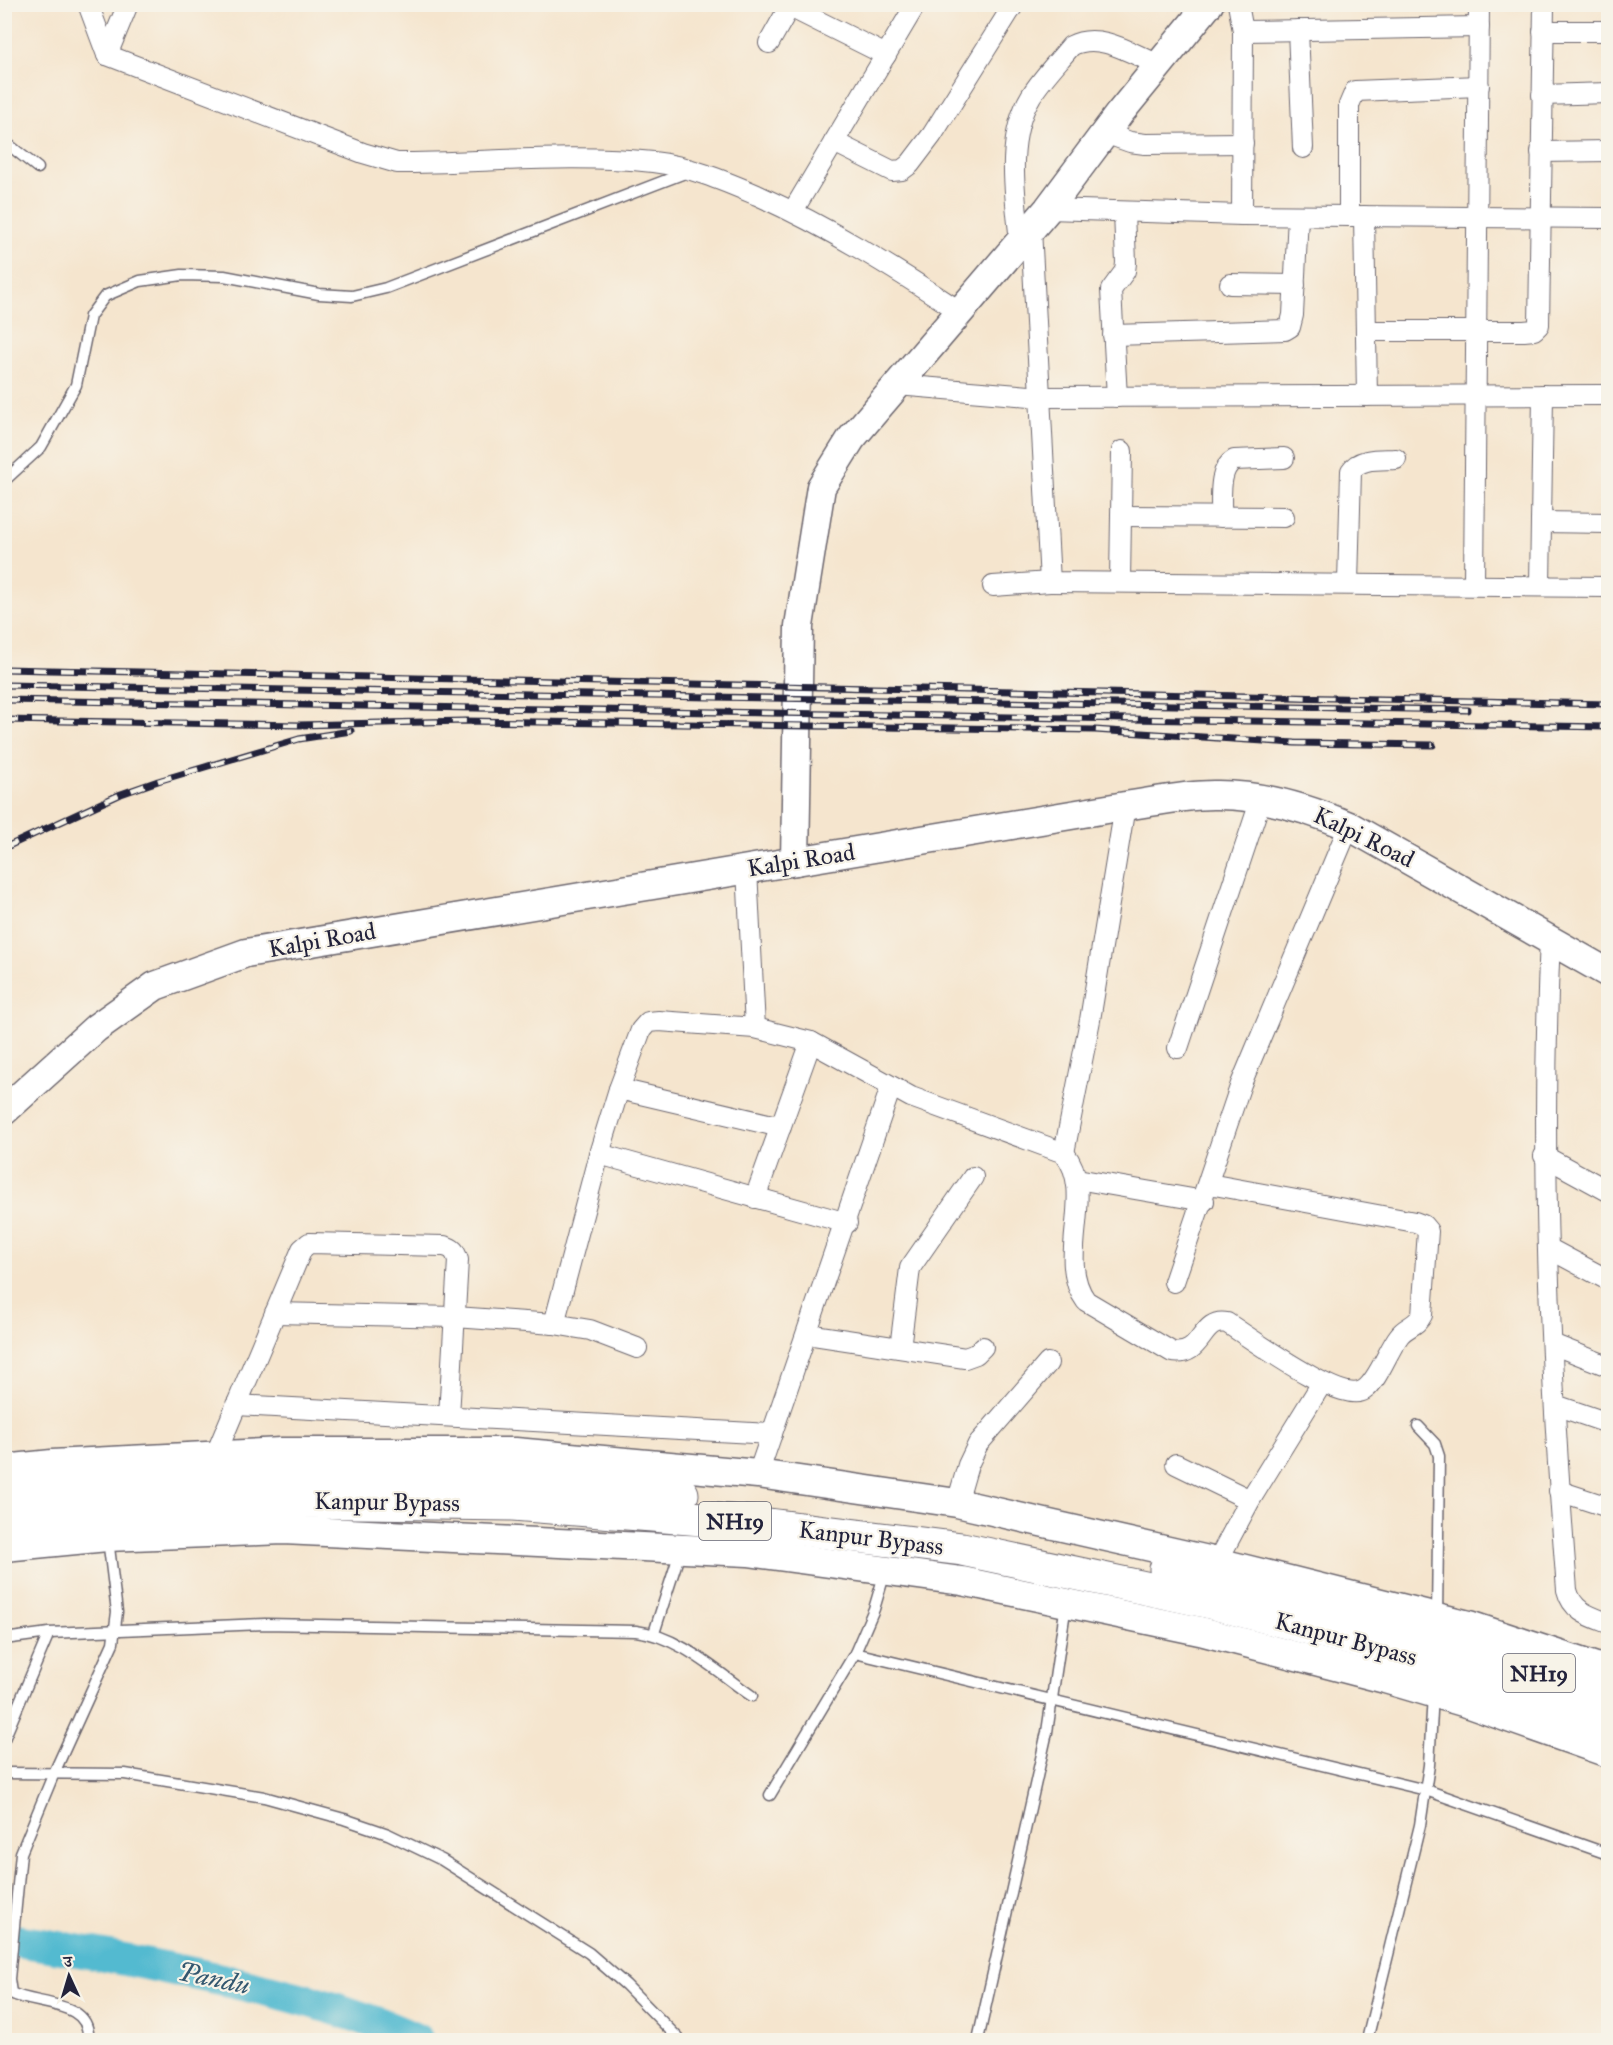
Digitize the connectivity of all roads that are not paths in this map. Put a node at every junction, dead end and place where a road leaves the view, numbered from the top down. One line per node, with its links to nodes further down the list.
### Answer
1 (88, 4): 16 (street)
2 (128, 4): 16 (street)
3 (916, 4): 17 (street)
4 (1014, 4): 24 (street)
5 (1209, 4): 18 (main road)
6 (1238, 4): 12 (street)
7 (1479, 4): 10 (street)
8 (1544, 4): 13 (street)
9 (790, 6): 15 (street); 17 (street)
10 (1479, 27): 11 (street); 19 (street)
11 (1298, 30): 12 (street); 26 (street)
12 (1243, 31): 25 (street)
13 (1543, 31): 14 (street); 21 (street)
14 (1608, 31)
15 (769, 43)
16 (107, 55): 30 (street)
17 (886, 55): 24 (street)
18 (1159, 65): 22 (main road); 39 (street)
19 (1479, 86): 35 (street); 36 (street)
20 (1608, 93): 21 (street)
21 (1542, 94): 27 (street)
22 (1105, 133): 25 (street); 39 (main road)
23 (4, 141): 29 (lane)
24 (834, 142): 31 (street)
25 (1243, 143): 33 (street)
26 (1303, 148)
27 (1541, 152): 28 (street); 37 (street)
28 (1608, 152)
29 (38, 168)
30 (693, 170): 31 (street); 56 (lane)
31 (793, 211): 42 (street)
32 (1124, 212): 33 (street); 39 (street); 45 (street)
33 (1242, 215): 34 (street)
34 (1298, 216): 35 (street); 41 (street)
35 (1357, 216): 36 (street); 43 (street)
36 (1478, 218): 37 (street); 44 (street)
37 (1541, 218): 38 (street); 44 (street)
38 (1608, 218)
39 (1033, 226): 42 (main road); 51 (street)
40 (1230, 285): 41 (street)
41 (1295, 285): 45 (street)
42 (959, 311): 46 (main road)
43 (1366, 331): 44 (street); 49 (street)
44 (1478, 331): 50 (street)
45 (1113, 335): 52 (street)
46 (897, 385): 51 (street); 72 (main road)
47 (1543, 395): 48 (street); 50 (street); 60 (street)
48 (1608, 395)
49 (1367, 396): 50 (street); 52 (street)
50 (1476, 396): 65 (street)
51 (1042, 397): 52 (street); 63 (street)
52 (1117, 397)
53 (1122, 452): 57 (street)
54 (1284, 458): 58 (street)
55 (1396, 459): 64 (street)
56 (4, 481)
57 (1121, 516): 58 (street); 62 (street)
58 (1221, 516): 59 (street)
59 (1284, 517)
60 (1541, 522): 61 (street); 67 (street)
61 (1608, 523)
62 (1120, 581): 63 (street); 64 (street)
63 (1050, 582): 66 (street)
64 (1348, 583): 65 (street)
65 (1474, 584): 67 (street)
66 (993, 586)
67 (1540, 586): 68 (street)
68 (1608, 587)
69 (1262, 798): 70 (main road, Kalpi Road); 71 (main road, Kalpi Road); 78 (street)
70 (1125, 806): 72 (main road, Kalpi Road); 83 (street)
71 (1348, 826): 74 (main road, Kalpi Road); 89 (street)
72 (795, 861): 73 (main road, Kalpi Road)
73 (747, 869): 76 (street); 81 (main road, Kalpi Road)
74 (1550, 938): 75 (main road, Kalpi Road); 85 (street)
75 (1608, 973)
76 (755, 1028): 77 (street); 80 (street)
77 (811, 1042): 79 (street); 82 (street)
78 (1178, 1048)
79 (891, 1087): 83 (street); 91 (street)
80 (618, 1089): 82 (street); 84 (street)
81 (4, 1111)
82 (781, 1126): 90 (street)
83 (1064, 1153): 87 (street)
84 (599, 1154): 90 (street); 97 (street)
85 (1544, 1156): 88 (street); 92 (street)
86 (973, 1177): 102 (street)
87 (1077, 1179): 89 (street); 105 (street)
88 (1608, 1191)
89 (1207, 1192): 94 (street); 105 (street)
90 (755, 1198): 91 (street)
91 (847, 1223): 98 (street)
92 (1548, 1248): 93 (street); 99 (street)
93 (1608, 1280)
94 (1174, 1282)
95 (275, 1313): 96 (street); 96 (street); 106 (street)
96 (455, 1317): 97 (street); 108 (street)
97 (554, 1324): 101 (street)
98 (807, 1334): 102 (street); 111 (street)
99 (1552, 1344): 104 (street); 107 (street)
100 (983, 1347): 102 (street)
101 (637, 1348)
102 (900, 1348)
103 (1048, 1363): 119 (street)
104 (1608, 1366)
105 (1322, 1383): 118 (street)
106 (236, 1405): 108 (street); 112 (street)
107 (1555, 1405): 109 (street); 116 (street)
108 (450, 1416): 111 (street)
109 (1608, 1423)
110 (1418, 1426): 134 (lane)
111 (772, 1434): 115 (street)
112 (215, 1456): 114 (main road); 115 (main road)
113 (1176, 1464): 118 (street)
114 (4, 1469)
115 (758, 1474): 119 (main road)
116 (1559, 1491): 120 (street); 128 (street)
117 (4, 1495): 134 (highway, Kanpur Bypass / NH19)
118 (1250, 1500): 125 (street)
119 (957, 1503): 125 (main road)
120 (1608, 1508)
121 (4, 1519): 134 (highway, Kanpur Bypass / NH19)
122 (107, 1537): 123 (main road); 124 (main road); 129 (lane)
123 (4, 1548)
124 (681, 1549): 126 (main road); 131 (lane)
125 (1217, 1562): 134 (main road)
126 (885, 1571): 127 (main road); 133 (lane)
127 (1066, 1603): 134 (main road); 138 (lane)
128 (1608, 1623)
129 (116, 1629): 130 (lane); 131 (lane); 143 (lane)
130 (50, 1633): 132 (lane); 140 (lane)
131 (654, 1633): 136 (lane)
132 (4, 1639)
133 (855, 1653): 138 (lane); 145 (lane)
134 (1456, 1659): 135 (main road); 137 (highway, Kanpur Bypass / NH19); 139 (highway, Kanpur Bypass / NH19); 141 (main road); 144 (lane)
135 (1608, 1671)
136 (752, 1695)
137 (1608, 1697)
138 (1053, 1700): 144 (lane); 149 (lane)
139 (1608, 1722)
140 (4, 1738)
141 (1608, 1753)
142 (4, 1773): 143 (lane)
143 (54, 1773): 147 (lane); 148 (lane)
144 (1426, 1790): 146 (lane); 150 (lane)
145 (771, 1795)
146 (1608, 1854)
147 (88, 2040)
148 (680, 2040)
149 (978, 2040)
150 (1367, 2040)

